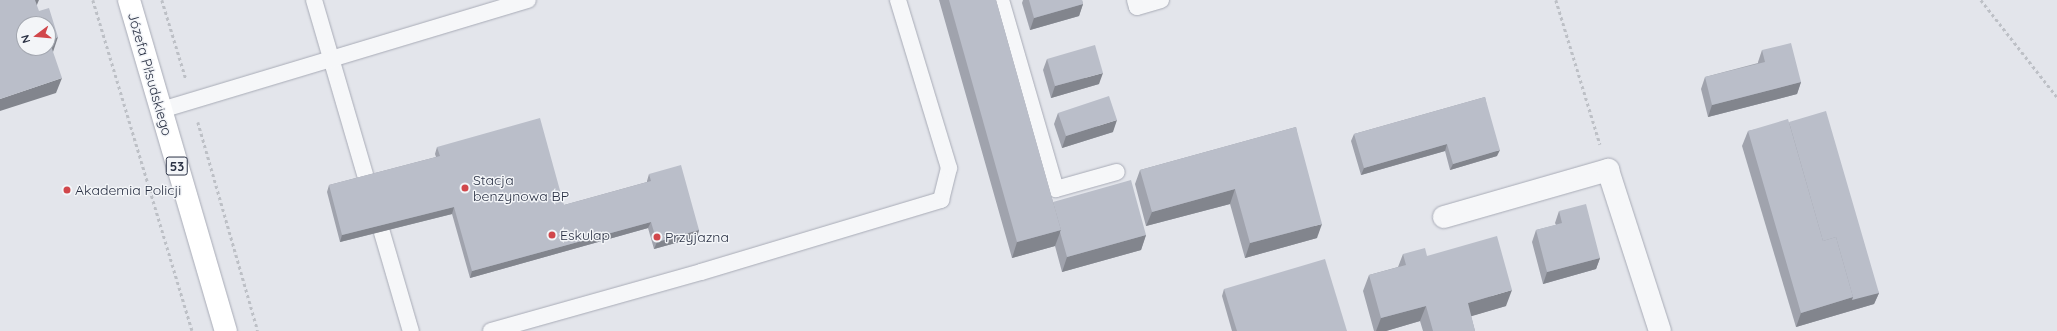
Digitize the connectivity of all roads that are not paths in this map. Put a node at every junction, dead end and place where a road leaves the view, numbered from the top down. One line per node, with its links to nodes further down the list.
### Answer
1 (129, 0): 9 (main road, Józefa Piłsudskiego / 53)
2 (314, 0): 8 (lane)
3 (528, 0): 8 (lane)
4 (898, 0): 14 (lane)
5 (1001, 0): 10 (lane)
6 (1135, 0): 7 (lane)
7 (1162, 0)
8 (330, 58): 9 (lane); 13 (lane)
9 (160, 110): 12 (main road, Józefa Piłsudskiego / 53)
10 (1117, 172)
11 (1444, 217): 15 (street)
12 (226, 331)
13 (411, 331)
14 (491, 331)
15 (1660, 331)

